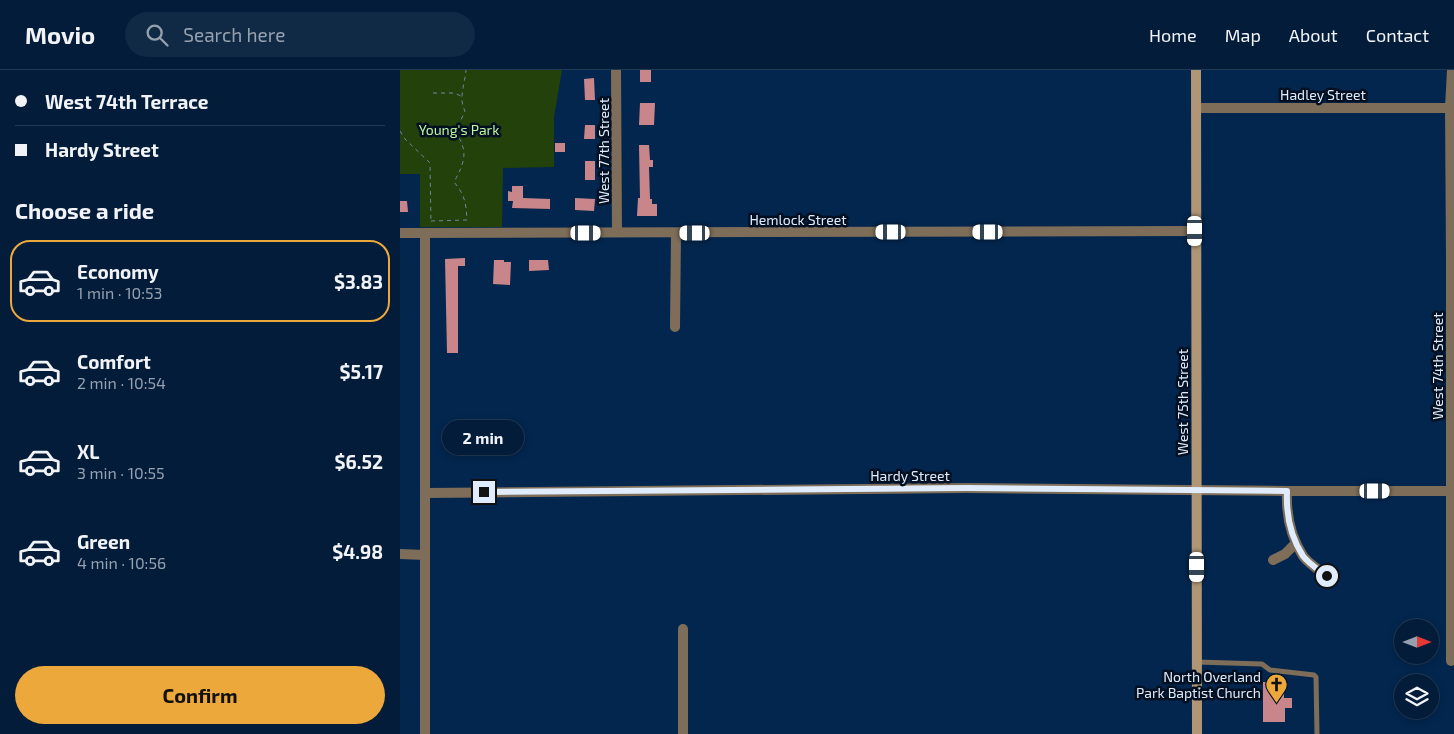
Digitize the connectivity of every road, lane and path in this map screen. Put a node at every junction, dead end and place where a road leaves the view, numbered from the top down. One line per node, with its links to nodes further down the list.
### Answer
1 (466, 70): 6 (path)
2 (616, 70): 11 (street, West 77th Street)
3 (1196, 70): 7 (main road, West 75th Street)
4 (1452, 70): 8 (street, West 74th Street)
5 (433, 93): 6 (path)
6 (461, 96): 9 (path)
7 (1196, 108): 8 (street, Hadley Street); 10 (main road, West 75th Street)
8 (1450, 108): 18 (street, West 74th Street)
9 (400, 131)
10 (1195, 231): 14 (street, Hemlock Street); 16 (main road, West 75th Street)
11 (617, 232): 13 (street, Hemlock Street); 14 (street, Hemlock Street)
12 (400, 233): 13 (street, Hemlock Street)
13 (424, 233): 19 (street)
14 (676, 233): 15 (street)
15 (676, 328)
16 (1196, 491): 17 (street, Hardy Street); 19 (street, Hardy Street); 27 (main road, West 75th Street)
17 (1287, 491): 18 (street, Hardy Street); 20 (street)
18 (1452, 491): 26 (street, West 74th Street)
19 (426, 493): 22 (street)
20 (1296, 542): 23 (street); 24 (street)
21 (400, 554): 22 (street)
22 (425, 554): 28 (street)
23 (1273, 560)
24 (1327, 576)
25 (683, 629): 29 (street)
26 (1451, 661)
27 (1197, 662): 30 (main road, West 75th Street); 31 (lane)
28 (425, 734)
29 (683, 734)
30 (1197, 734)
31 (1317, 734)

